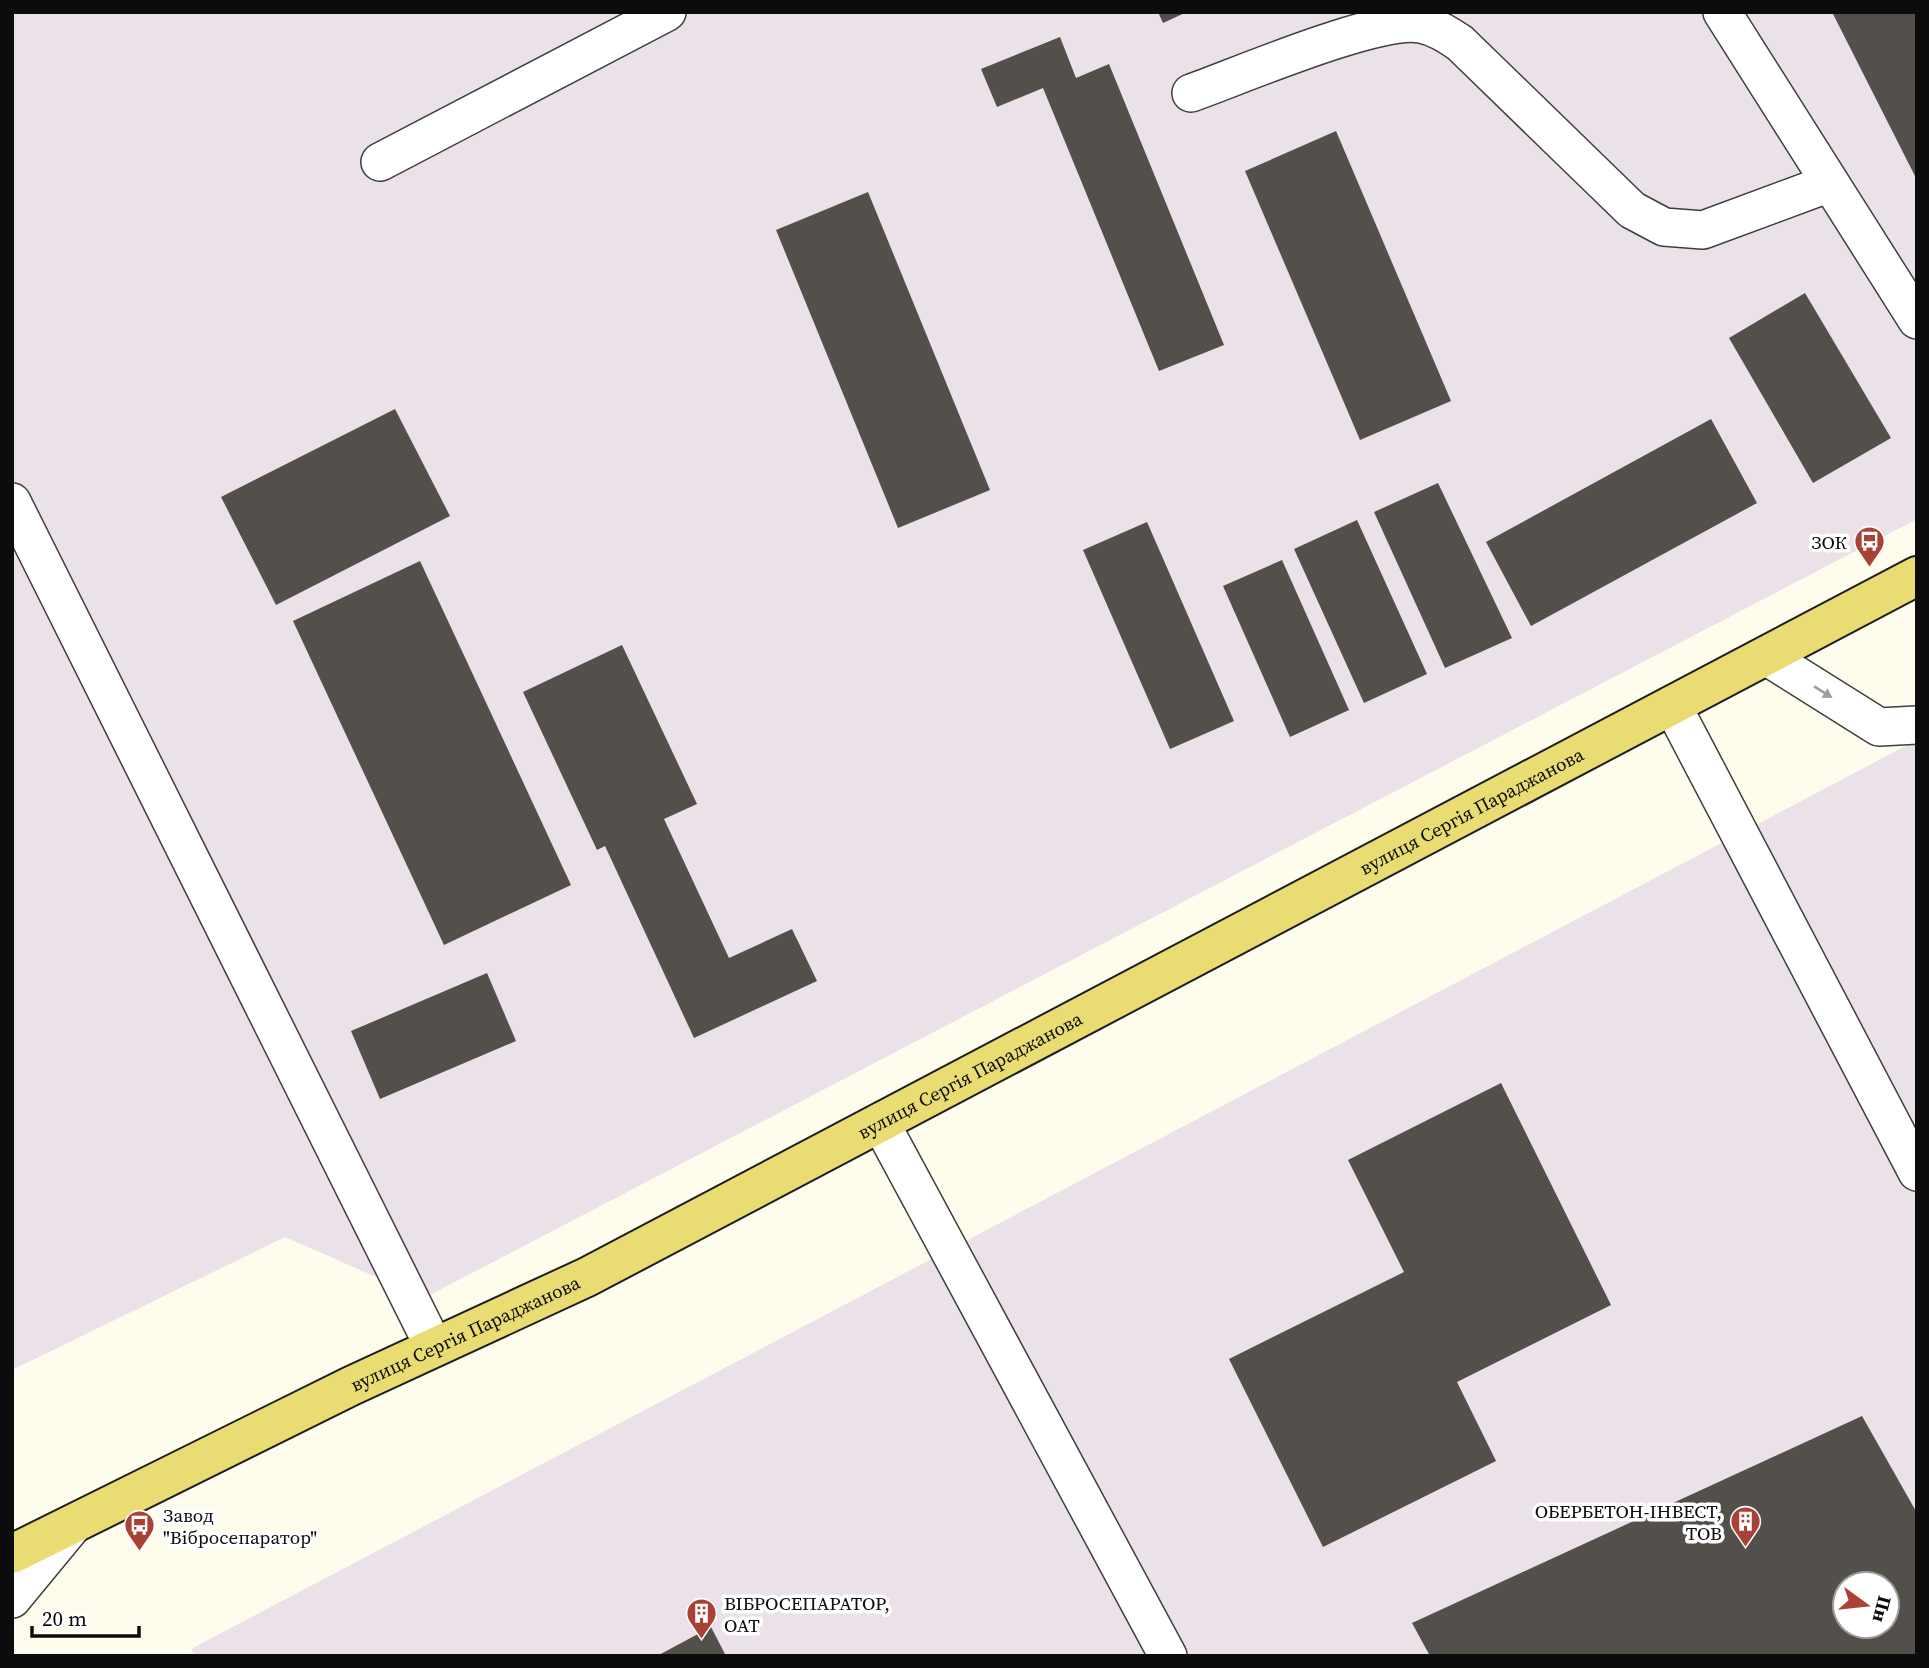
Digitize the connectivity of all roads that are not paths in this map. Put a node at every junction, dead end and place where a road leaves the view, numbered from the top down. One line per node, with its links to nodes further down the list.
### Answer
1 (1722, 12): 5 (lane)
2 (650, 15): 4 (lane)
3 (1191, 93): 5 (lane)
4 (380, 162)
5 (1830, 183): 6 (lane)
6 (1917, 320)
7 (12, 502): 14 (lane)
8 (1917, 576): 9 (main road, вулиця Сергія Параджанова)
9 (1766, 656): 10 (main road, вулиця Сергія Параджанова); 11 (lane, one-way to 11)
10 (1672, 705): 12 (main road, вулиця Сергія Параджанова); 13 (lane)
11 (1917, 724)
12 (880, 1122): 14 (main road, вулиця Сергія Параджанова); 18 (lane)
13 (1917, 1172)
14 (434, 1348): 15 (main road, вулиця Сергія Параджанова)
15 (73, 1525): 16 (main road, вулиця Сергія Параджанова); 17 (lane)
16 (12, 1554)
17 (12, 1599)
18 (1168, 1656)

